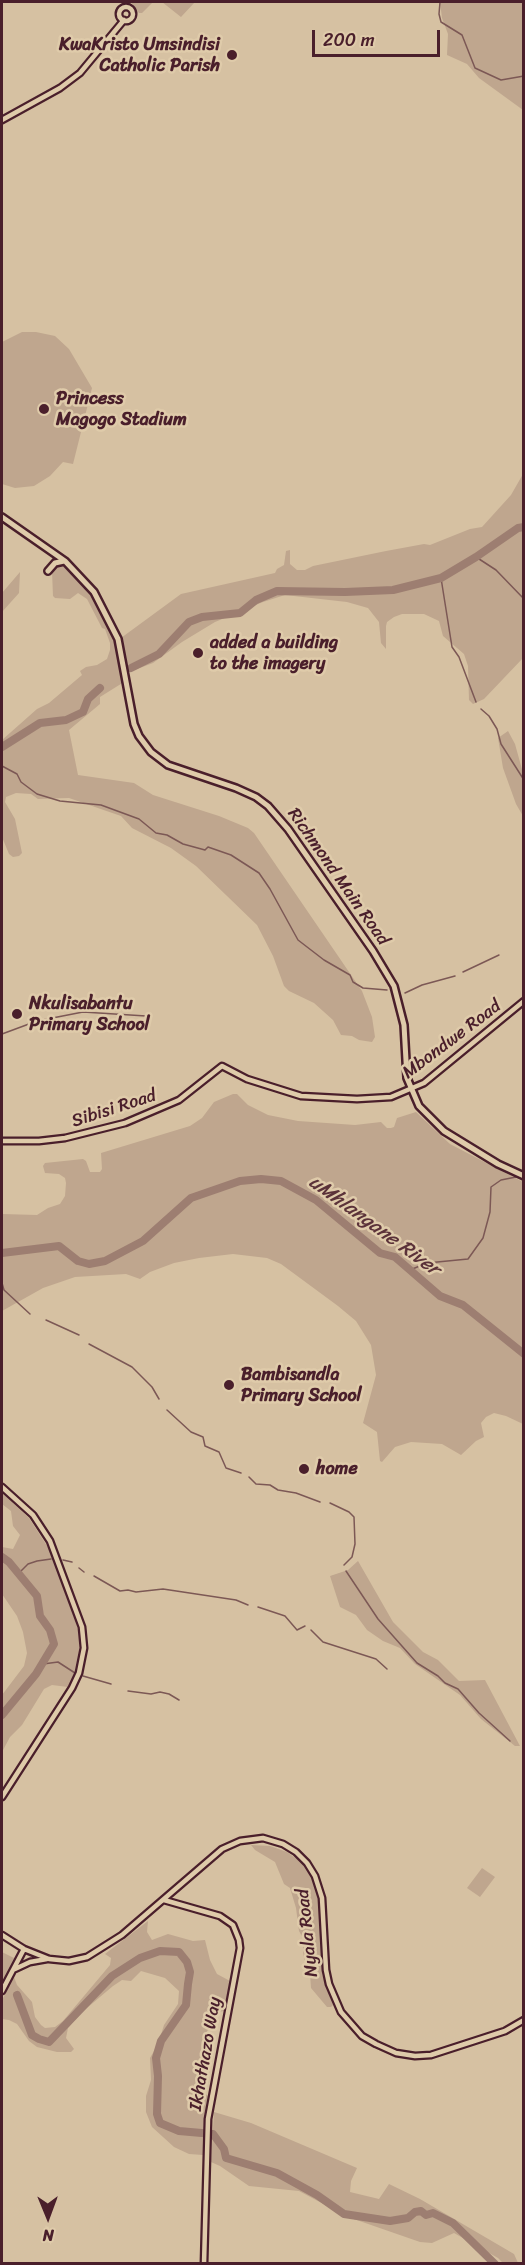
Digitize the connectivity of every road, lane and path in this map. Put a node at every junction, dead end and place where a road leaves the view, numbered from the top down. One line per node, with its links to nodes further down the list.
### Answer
1 (125, 2): 2 (street); 3 (street)
2 (129, 8): 3 (street); 5 (street)
3 (121, 9): 4 (street)
4 (119, 16): 5 (street); 6 (street)
5 (124, 21): 6 (street)
6 (117, 26): 7 (street)
7 (2, 120)
8 (2, 517): 9 (main road, Richmond Main Road)
9 (65, 561): 10 (main road); 13 (main road, Richmond Main Road)
10 (48, 571)
11 (524, 1001): 13 (street, Mbondwe Road)
12 (222, 1066): 13 (street, Mbondwe Road); 14 (street, Sibisi Road)
13 (411, 1090): 15 (main road)
14 (2, 1141)
15 (524, 1176)
16 (2, 1487): 17 (street)
17 (2, 1797)
18 (164, 1900): 21 (street, Nyala Road); 24 (street, Nyala Road); 25 (street, Ikhathazo Way)
19 (2, 1935): 20 (street, Nyala Road)
20 (24, 1949): 21 (street, Nyala Road); 22 (street)
21 (49, 1959): 22 (street)
22 (13, 1970): 23 (street)
23 (2, 1991)
24 (524, 2020)
25 (204, 2264)

